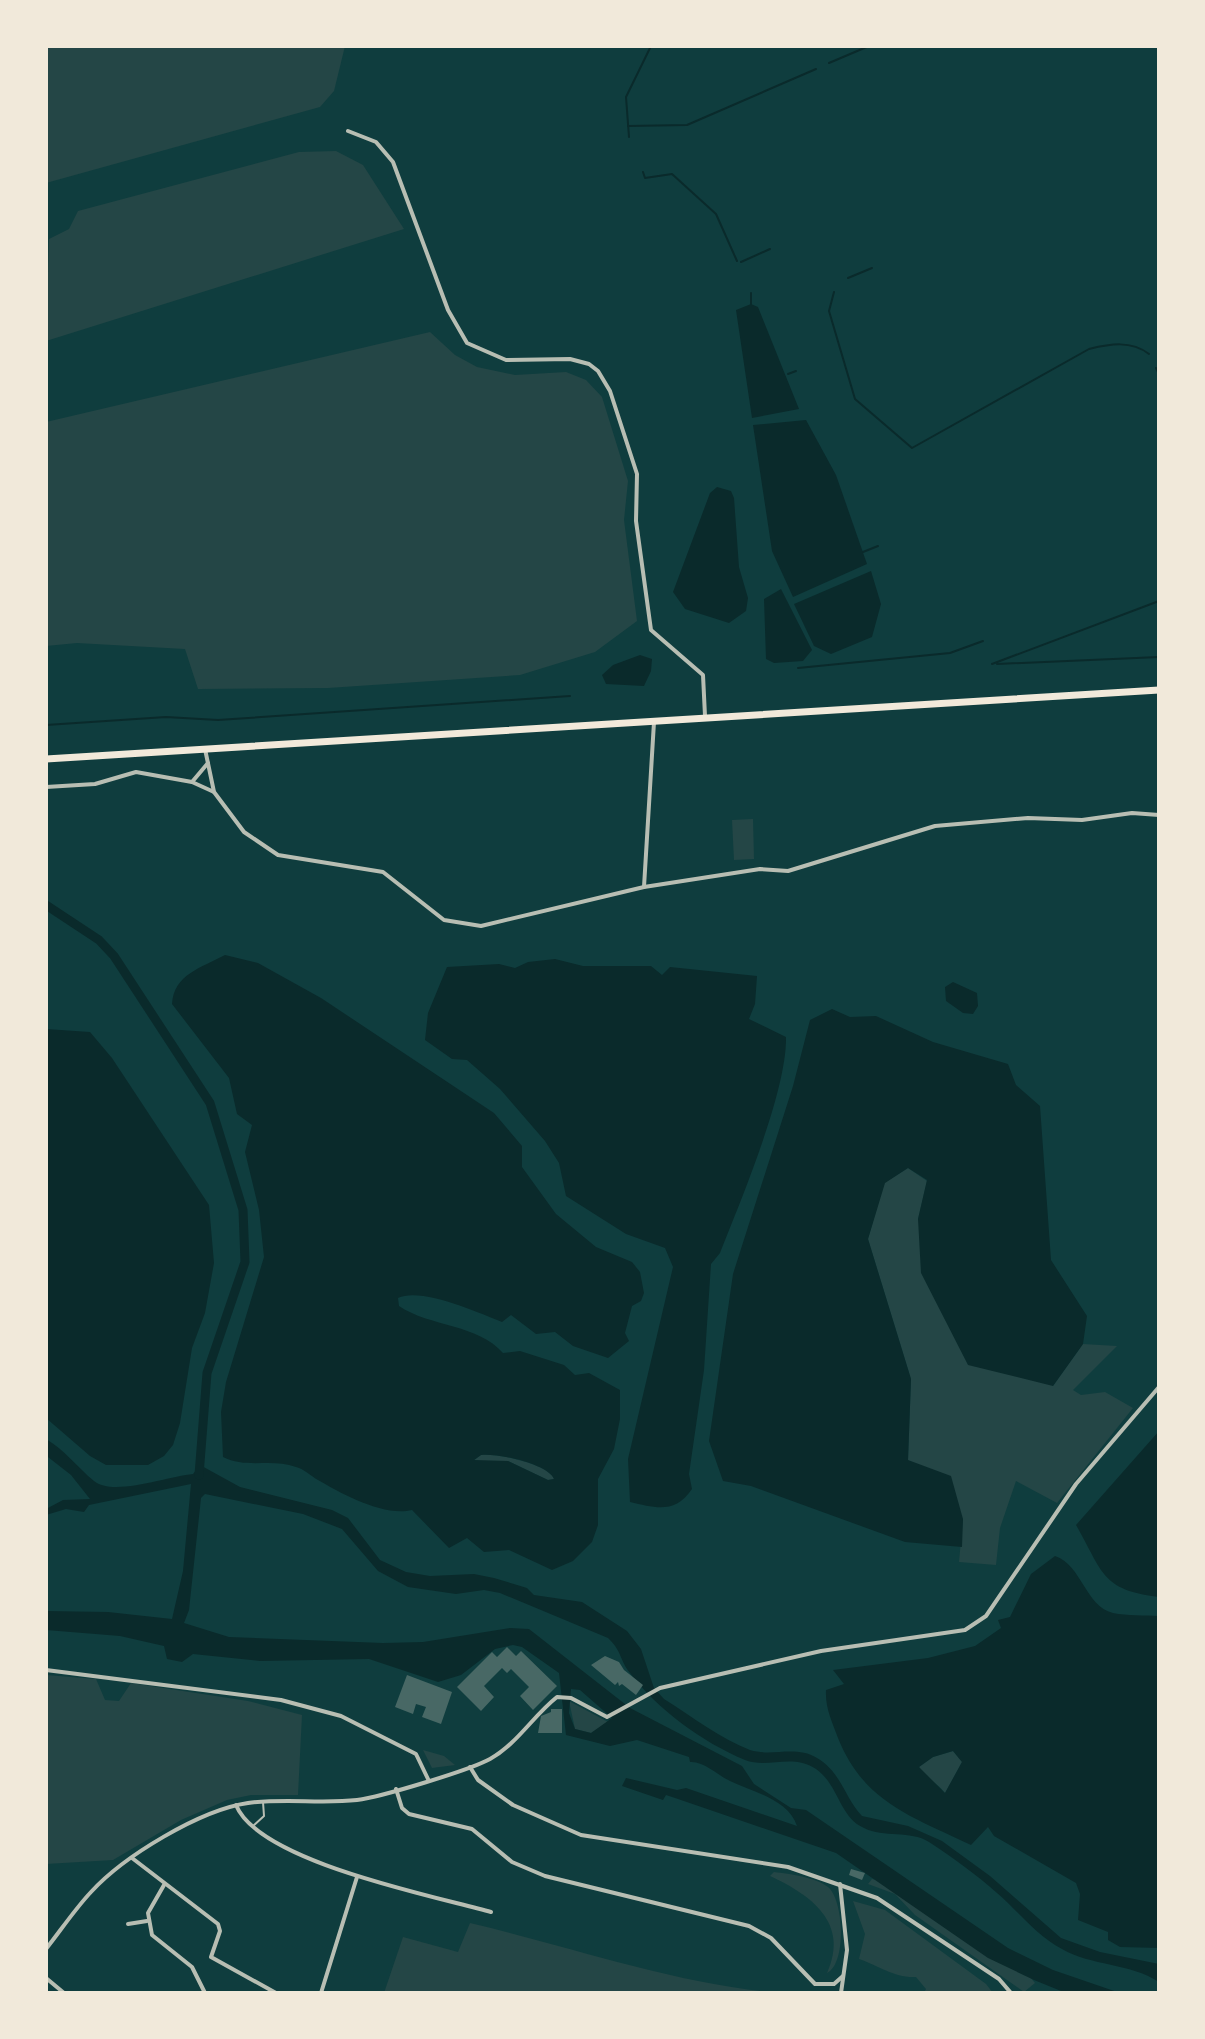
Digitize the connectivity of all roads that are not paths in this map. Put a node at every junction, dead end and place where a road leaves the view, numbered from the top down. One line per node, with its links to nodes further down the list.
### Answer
1 (348, 131): 3 (street)
2 (1159, 690): 3 (main road)
3 (705, 716): 4 (main road)
4 (654, 719): 5 (main road); 12 (street)
5 (205, 749): 6 (main road); 7 (street)
6 (46, 759)
7 (208, 763): 8 (street); 10 (street)
8 (192, 782): 9 (street); 10 (street)
9 (46, 787)
10 (214, 792): 12 (street)
11 (1159, 815): 12 (street)
12 (644, 887)
13 (1159, 1387): 15 (street)
14 (46, 1670): 16 (street)
15 (470, 1767): 16 (street); 23 (street)
16 (428, 1779): 17 (street)
17 (396, 1789): 18 (street); 29 (street)
18 (263, 1801): 19 (street); 20 (lane)
19 (236, 1805): 20 (street); 21 (street)
20 (253, 1826): 22 (street)
21 (132, 1858): 24 (street); 28 (street)
22 (357, 1877): 25 (street); 34 (street)
23 (840, 1884): 29 (street); 36 (street)
24 (164, 1885): 26 (street); 33 (street)
25 (491, 1912)
26 (147, 1921): 27 (street); 32 (street)
27 (128, 1924)
28 (46, 1949)
29 (843, 1976): 35 (street)
30 (46, 1978): 31 (street)
31 (64, 1993)
32 (205, 1993)
33 (276, 1993)
34 (321, 1993)
35 (841, 1993)
36 (1011, 1993)

